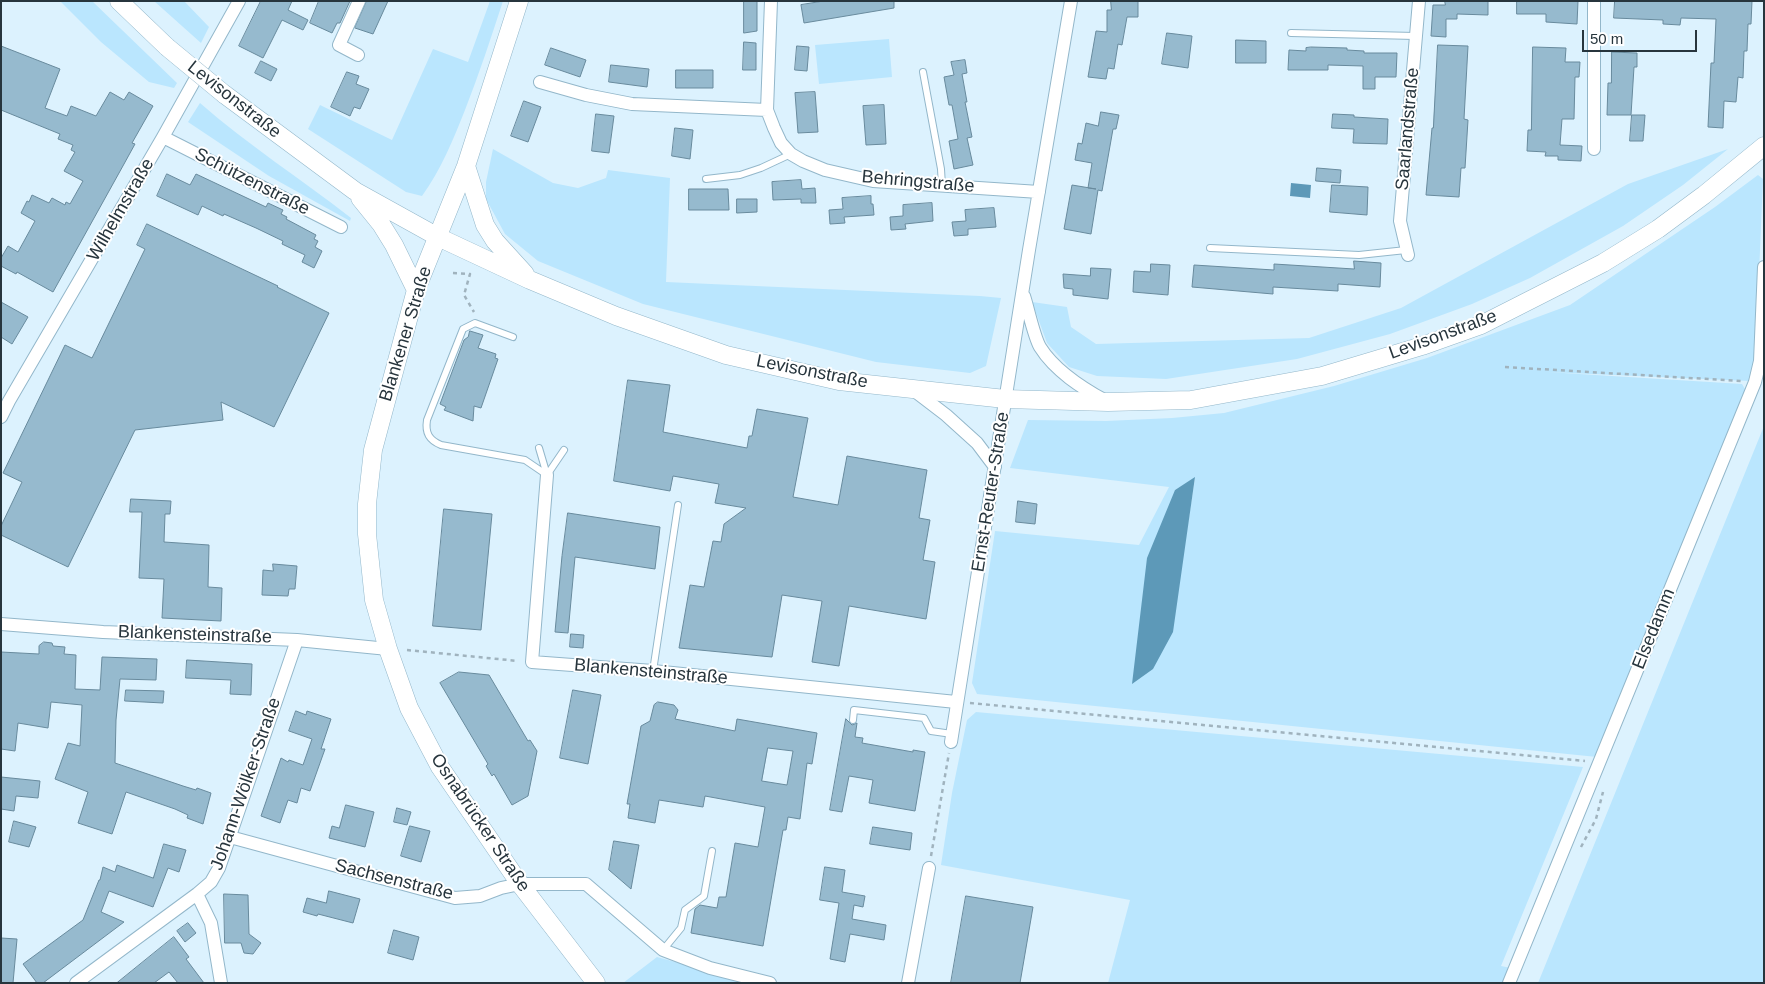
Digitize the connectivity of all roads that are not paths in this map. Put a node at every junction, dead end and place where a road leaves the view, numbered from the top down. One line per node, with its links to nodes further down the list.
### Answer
1 (119, 1): 22 (main road, Levisonstraße, bridge)
2 (238, 1): 15 (street, Wilhelmstraße)
3 (359, 1): 11 (street)
4 (519, 1): 19 (main road, Blankener Straße)
5 (771, 1): 14 (street, Behringstraße)
6 (1071, 1): 23 (street, Ernst-Reuter-Straße)
7 (1419, 1): 10 (street, Saarlandstraße)
8 (1594, 1): 17 (street)
9 (1291, 33): 10 (lane)
10 (1416, 36): 27 (street, Saarlandstraße)
11 (358, 55)
12 (923, 72): 21 (lane)
13 (540, 82): 14 (street)
14 (767, 110): 18 (street, Behringstraße)
15 (163, 137): 24 (street, Schützenstraße); 36 (street, Wilhelmstraße)
16 (1764, 146): 35 (main road, Levisonstraße)
17 (1594, 149)
18 (791, 154): 20 (lane); 21 (street, Behringstraße)
19 (466, 166): 25 (main road, Blankener Straße); 29 (main road, Levisonstraße)
20 (706, 179)
21 (942, 186): 23 (street, Behringstraße)
22 (355, 191): 25 (main road, Levisonstraße); 30 (main road, Levisonstraße)
23 (1039, 192): 31 (street, Ernst-Reuter-Straße)
24 (341, 227)
25 (438, 237): 29 (main road, Levisonstraße); 30 (main road, Blankener Straße)
26 (1210, 248): 27 (lane)
27 (1407, 253)
28 (1764, 267): 60 (street, Elsedamm)
29 (530, 280): 33 (main road, Levisonstraße)
30 (416, 290): 44 (main road, Blankener Straße)
31 (1023, 293): 34 (street, Ernst-Reuter-Straße); 35 (street)
32 (513, 337): 40 (lane)
33 (912, 389): 34 (main road, Levisonstraße); 39 (street)
34 (1006, 399): 35 (main road, Levisonstraße); 39 (street, Ernst-Reuter-Straße)
35 (1108, 402)
36 (1, 417)
37 (539, 448): 40 (lane)
38 (564, 450): 40 (lane)
39 (994, 467): 46 (street, Ernst-Reuter-Straße)
40 (547, 475): 45 (street, Blankensteinstraße)
41 (678, 505): 45 (lane)
42 (1, 624): 43 (street, Blankensteinstraße)
43 (297, 640): 44 (street, Blankensteinstraße); 49 (street, Johann-Wölker-Straße)
44 (388, 649): 52 (main road, Osnabrücker Straße)
45 (652, 671): 46 (street, Blankensteinstraße)
46 (956, 702): 48 (street, Ernst-Reuter-Straße)
47 (853, 720): 48 (lane)
48 (951, 738)
49 (230, 837): 52 (street, Sachsenstraße); 53 (street, Johann-Wölker-Straße)
50 (712, 851): 54 (lane)
51 (929, 868): 59 (street)
52 (520, 884): 54 (street, Sachsenstraße); 57 (main road, Osnabrücker Straße)
53 (197, 894): 55 (street, Johann-Wölker-Straße); 56 (street)
54 (663, 950): 58 (street, Sachsenstraße)
55 (76, 983)
56 (221, 983)
57 (596, 983)
58 (770, 983)
59 (908, 983)
60 (1509, 983)

